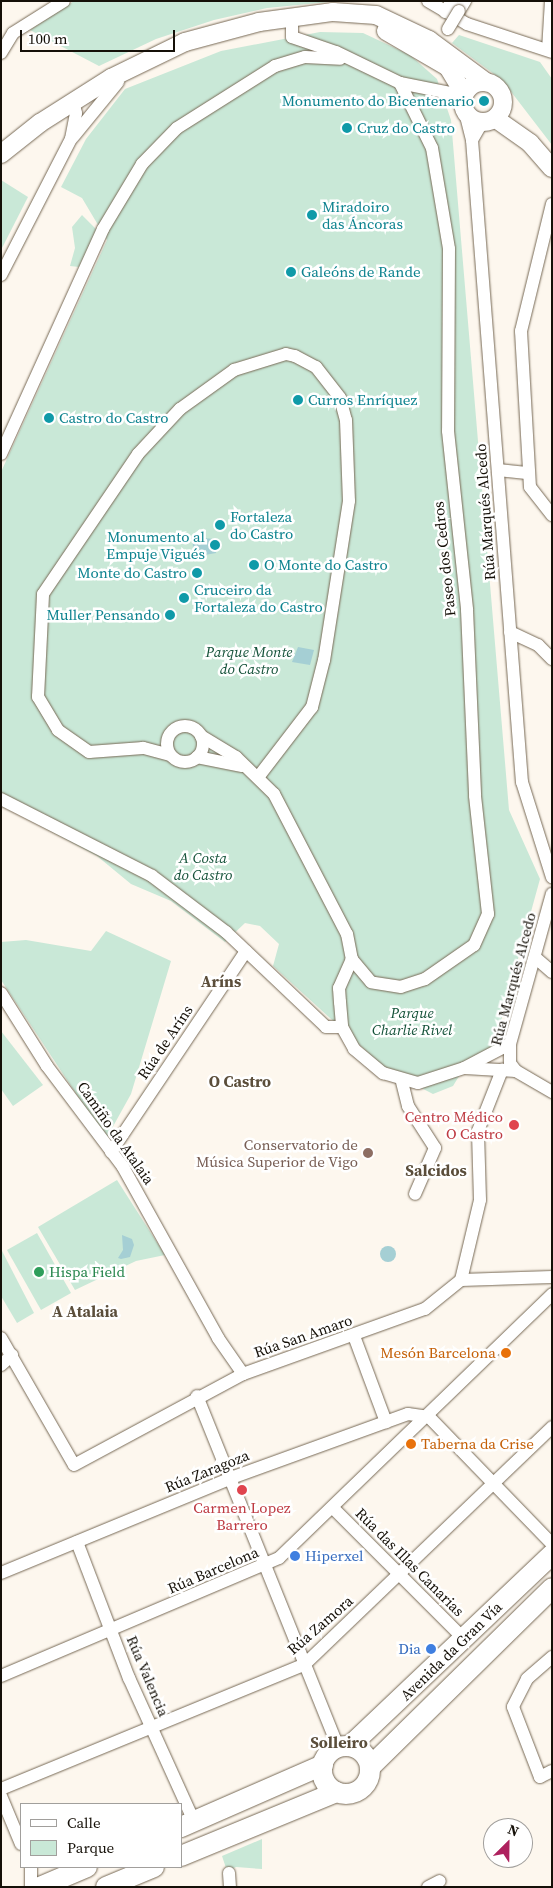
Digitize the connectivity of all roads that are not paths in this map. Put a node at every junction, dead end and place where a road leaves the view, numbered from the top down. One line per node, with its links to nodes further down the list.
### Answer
1 (64, 1): 7 (street)
2 (551, 1): 6 (street)
3 (447, 5): 5 (street, bridge); 6 (street)
4 (292, 25): 8 (street); 9 (main road); 12 (main road)
5 (438, 45): 10 (main road); 14 (main road)
6 (550, 51)
7 (1, 53)
8 (350, 61): 11 (street); 24 (street)
9 (118, 82): 14 (main road); 17 (street)
10 (486, 82): 12 (main road); 13 (main road)
11 (400, 84): 12 (street); 39 (street, Paseo dos Cedros)
12 (465, 91): 15 (main road)
13 (503, 99): 16 (main road); 19 (main road)
14 (73, 101): 17 (street); 20 (main road)
15 (465, 112): 16 (main road); 18 (street, Rúa Marqués Alcedo)
16 (489, 121): 18 (street); 19 (main road)
17 (71, 139): 23 (street)
18 (472, 140): 25 (street, Rúa Marqués Alcedo)
19 (530, 143): 21 (main road)
20 (1, 154)
21 (552, 168)
22 (552, 204): 26 (street)
23 (1, 275)
24 (1, 454)
25 (498, 470): 26 (street); 28 (street, Rúa Marqués Alcedo)
26 (529, 473): 27 (street)
27 (552, 515)
28 (510, 632): 29 (street); 35 (street, Rúa Marqués Alcedo)
29 (552, 659)
30 (201, 736): 31 (street); 32 (street); 33 (street)
31 (170, 755): 32 (street); 33 (street)
32 (197, 757): 33 (street)
33 (254, 772): 39 (street)
34 (1, 799): 38 (street)
35 (547, 844): 36 (street, Rúa Marqués Alcedo)
36 (552, 877)
37 (552, 894): 40 (street, Rúa Marqués Alcedo)
38 (246, 951): 43 (street); 50 (street, Rúa de Aríns)
39 (352, 959): 43 (street)
40 (536, 959): 41 (street); 44 (street, Rúa Marqués Alcedo)
41 (552, 972)
42 (1, 993): 50 (street, Camiño da Atalaia)
43 (342, 1027): 48 (street)
44 (510, 1044): 45 (street); 47 (street, Rúa Marqués Alcedo)
45 (464, 1068): 46 (street); 48 (street)
46 (502, 1070): 47 (street); 53 (street)
47 (516, 1071): 49 (street)
48 (402, 1082): 51 (street)
49 (552, 1092)
50 (111, 1152): 59 (street, Camiño da Atalaia)
51 (415, 1194)
52 (552, 1277): 53 (street)
53 (461, 1280): 55 (street, Rúa San Amaro)
54 (552, 1294): 61 (street, Rúa Barcelona)
55 (354, 1336): 59 (street, Rúa San Amaro); 62 (street)
56 (1, 1338): 57 (street)
57 (7, 1355): 58 (street); 60 (street, Rúa San Amaro)
58 (1, 1365)
59 (243, 1374): 60 (street, Rúa San Amaro)
60 (197, 1396): 65 (street)
61 (429, 1417): 62 (street, Rúa Zaragoza); 64 (street, Rúa Barcelona); 66 (street)
62 (390, 1420): 64 (street); 65 (street, Rúa Zaragoza)
63 (552, 1427): 66 (street, Rúa Zamora)
64 (403, 1442): 67 (street, Rúa Barcelona)
65 (230, 1478): 68 (street, Rúa Zaragoza); 71 (street)
66 (493, 1484): 69 (street); 73 (street, Rúa Zamora)
67 (333, 1508): 71 (street, Rúa Barcelona); 73 (street, Rúa das Illas Canarias)
68 (77, 1542): 72 (street, Rúa Zaragoza); 75 (street, Rúa Valencia)
69 (552, 1544)
70 (552, 1554): 76 (main road, Avenida da Gran Vía)
71 (264, 1567): 75 (street, Rúa Barcelona); 78 (street)
72 (1, 1573)
73 (398, 1576): 76 (street, Rúa das Illas Canarias); 78 (street, Rúa Zamora)
74 (552, 1588): 83 (main road, Avenida da Gran Vía)
75 (112, 1630): 79 (street, Rúa Barcelona); 80 (street, Rúa Valencia)
76 (464, 1639): 81 (main road, Avenida da Gran Vía)
77 (552, 1657): 84 (street)
78 (304, 1665): 80 (street, Rúa Zamora); 81 (street)
79 (1, 1676)
80 (152, 1728): 85 (street, Rúa Zamora); 88 (street, Rúa Valencia)
81 (344, 1747): 82 (main road, Avenida da Gran Vía); 83 (main road)
82 (322, 1765): 86 (main road); 90 (main road, Avenida da Gran Vía)
83 (370, 1767): 86 (main road, Avenida da Gran Vía)
84 (552, 1771)
85 (1, 1790)
86 (336, 1792): 92 (main road, Avenida da Gran Vía)
87 (1, 1796): 91 (street)
88 (180, 1803)
89 (182, 1808): 90 (street, Rúa Valencia)
90 (188, 1824)
91 (20, 1842)
92 (182, 1856)
93 (31, 1868): 98 (street)
94 (85, 1868): 99 (main road)
95 (152, 1868): 100 (main road)
96 (230, 1873): 101 (street)
97 (440, 1881): 102 (street)
98 (31, 1887)
99 (40, 1887)
100 (106, 1887)
101 (230, 1887)
102 (428, 1887)

